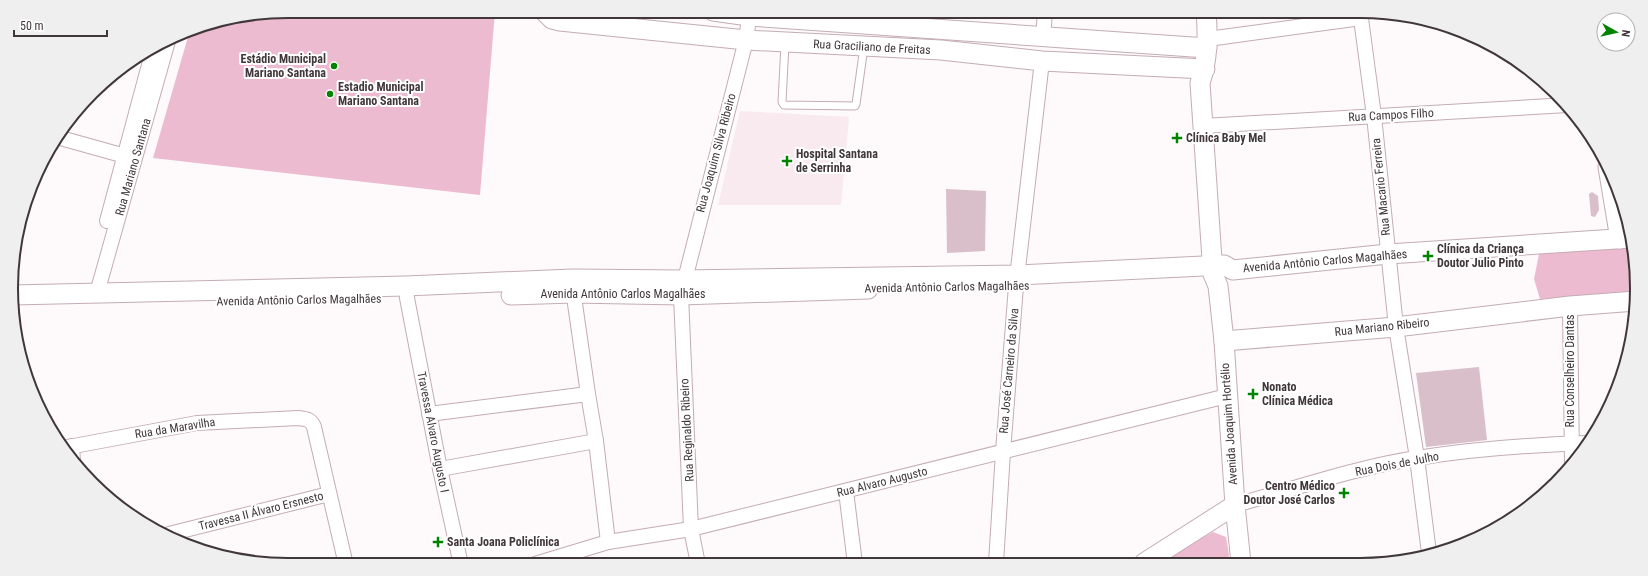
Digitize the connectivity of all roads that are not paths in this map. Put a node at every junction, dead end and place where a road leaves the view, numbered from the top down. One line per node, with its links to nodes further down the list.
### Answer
1 (551, 18): 9 (main road, Rua Graciliano de Freitas)
2 (749, 18): 9 (street, Rua Joaquim Silva Ribeiro)
3 (798, 18): 8 (main road, Rua Graciliano de Freitas)
4 (1044, 18): 8 (street)
5 (1206, 18): 11 (main road, Avenida Joaquim Hortélio)
6 (1340, 18): 11 (street)
7 (1362, 18): 18 (street, Rua Macario Ferreira)
8 (1043, 38): 11 (main road, Rua Graciliano de Freitas)
9 (746, 40): 10 (main road, Rua Graciliano de Freitas); 27 (street, Rua Joaquim Silva Ribeiro)
10 (785, 41): 13 (main road, Rua Graciliano de Freitas); 13 (lane)
11 (1208, 43): 16 (main road, Avenida Joaquim Hortélio)
12 (166, 47): 30 (street, Rua Mariano Santana)
13 (864, 47): 15 (main road, Rua Graciliano de Freitas)
14 (152, 55): 21 (street, Rua Mariano Santana)
15 (1042, 61): 16 (main road, Rua Graciliano de Freitas); 25 (street, Rua José Carneiro da Silva)
16 (1205, 68): 19 (main road, Avenida Joaquim Hortélio)
17 (1559, 106): 18 (street, Rua Campos Filho)
18 (1374, 116): 19 (street, Rua Campos Filho); 23 (street, Rua Macario Ferreira)
19 (1209, 125): 24 (main road, Avenida Joaquim Hortélio)
20 (63, 139): 21 (street)
21 (124, 156): 30 (street, Rua Mariano Santana)
22 (1626, 238): 23 (main road, Avenida Antônio Carlos Magalhães)
23 (1388, 254): 24 (main road, Avenida Antônio Carlos Magalhães); 34 (street, Rua Macario Ferreira)
24 (1221, 272): 25 (main road, Avenida Antônio Carlos Magalhães); 35 (main road, Avenida Joaquim Hortélio)
25 (1017, 281): 27 (main road, Avenida Antônio Carlos Magalhães); 43 (street, Rua José Carneiro da Silva)
26 (572, 286): 27 (main road, Avenida Antônio Carlos Magalhães); 28 (main road, Avenida Antônio Carlos Magalhães); 36 (street)
27 (682, 287): 50 (street, Rua Reginaldo Ribeiro)
28 (406, 292): 30 (main road, Avenida Antônio Carlos Magalhães); 38 (street, Travessa Alvaro Augusto I)
29 (18, 295): 30 (main road, Avenida Antônio Carlos Magalhães)
30 (92, 296): 33 (main road, Avenida Antônio Carlos Magalhães)
31 (1629, 302): 32 (main road, Rua Mariano Ribeiro)
32 (1570, 306): 34 (main road, Rua Mariano Ribeiro); 41 (street, Rua Conselheiro Dantas)
33 (19, 307)
34 (1396, 327): 35 (main road, Rua Mariano Ribeiro); 45 (street, Rua Macario Ferreira)
35 (1224, 341): 37 (main road, Avenida Joaquim Hortélio)
36 (588, 394): 38 (street); 39 (street)
37 (1227, 396): 43 (street, Rua Alvaro Augusto); 49 (main road, Avenida Joaquim Hortélio)
38 (429, 414): 46 (street, Travessa Alvaro Augusto I)
39 (596, 441): 46 (street); 52 (street)
40 (1580, 443): 41 (street, Rua Dois de Julho)
41 (1571, 444): 44 (street, Rua Conselheiro Dantas); 45 (street, Rua Dois de Julho)
42 (70, 447): 48 (street, Rua da Maravilha)
43 (1003, 452): 47 (street, Rua Alvaro Augusto); 59 (street, Rua José Carneiro da Silva)
44 (1572, 455)
45 (1416, 458): 49 (street, Rua Dois de Julho); 53 (street, Rua Macario Ferreira)
46 (440, 469): 55 (street, Travessa Alvaro Augusto I)
47 (846, 491): 50 (street, Rua Alvaro Augusto); 58 (street)
48 (329, 494): 51 (street, Travessa II Álvaro Ersnesto); 54 (street)
49 (1235, 505): 60 (main road); 61 (main road, Avenida Joaquim Hortélio)
50 (691, 529): 52 (street, Rua Alvaro Augusto); 57 (street, Rua Reginaldo Ribeiro)
51 (175, 533)
52 (608, 542): 56 (street, Rua Alvaro Augusto)
53 (1429, 549)
54 (344, 558)
55 (459, 558)
56 (555, 558)
57 (697, 558)
58 (854, 558)
59 (996, 558)
60 (1152, 558)
61 (1240, 558)

